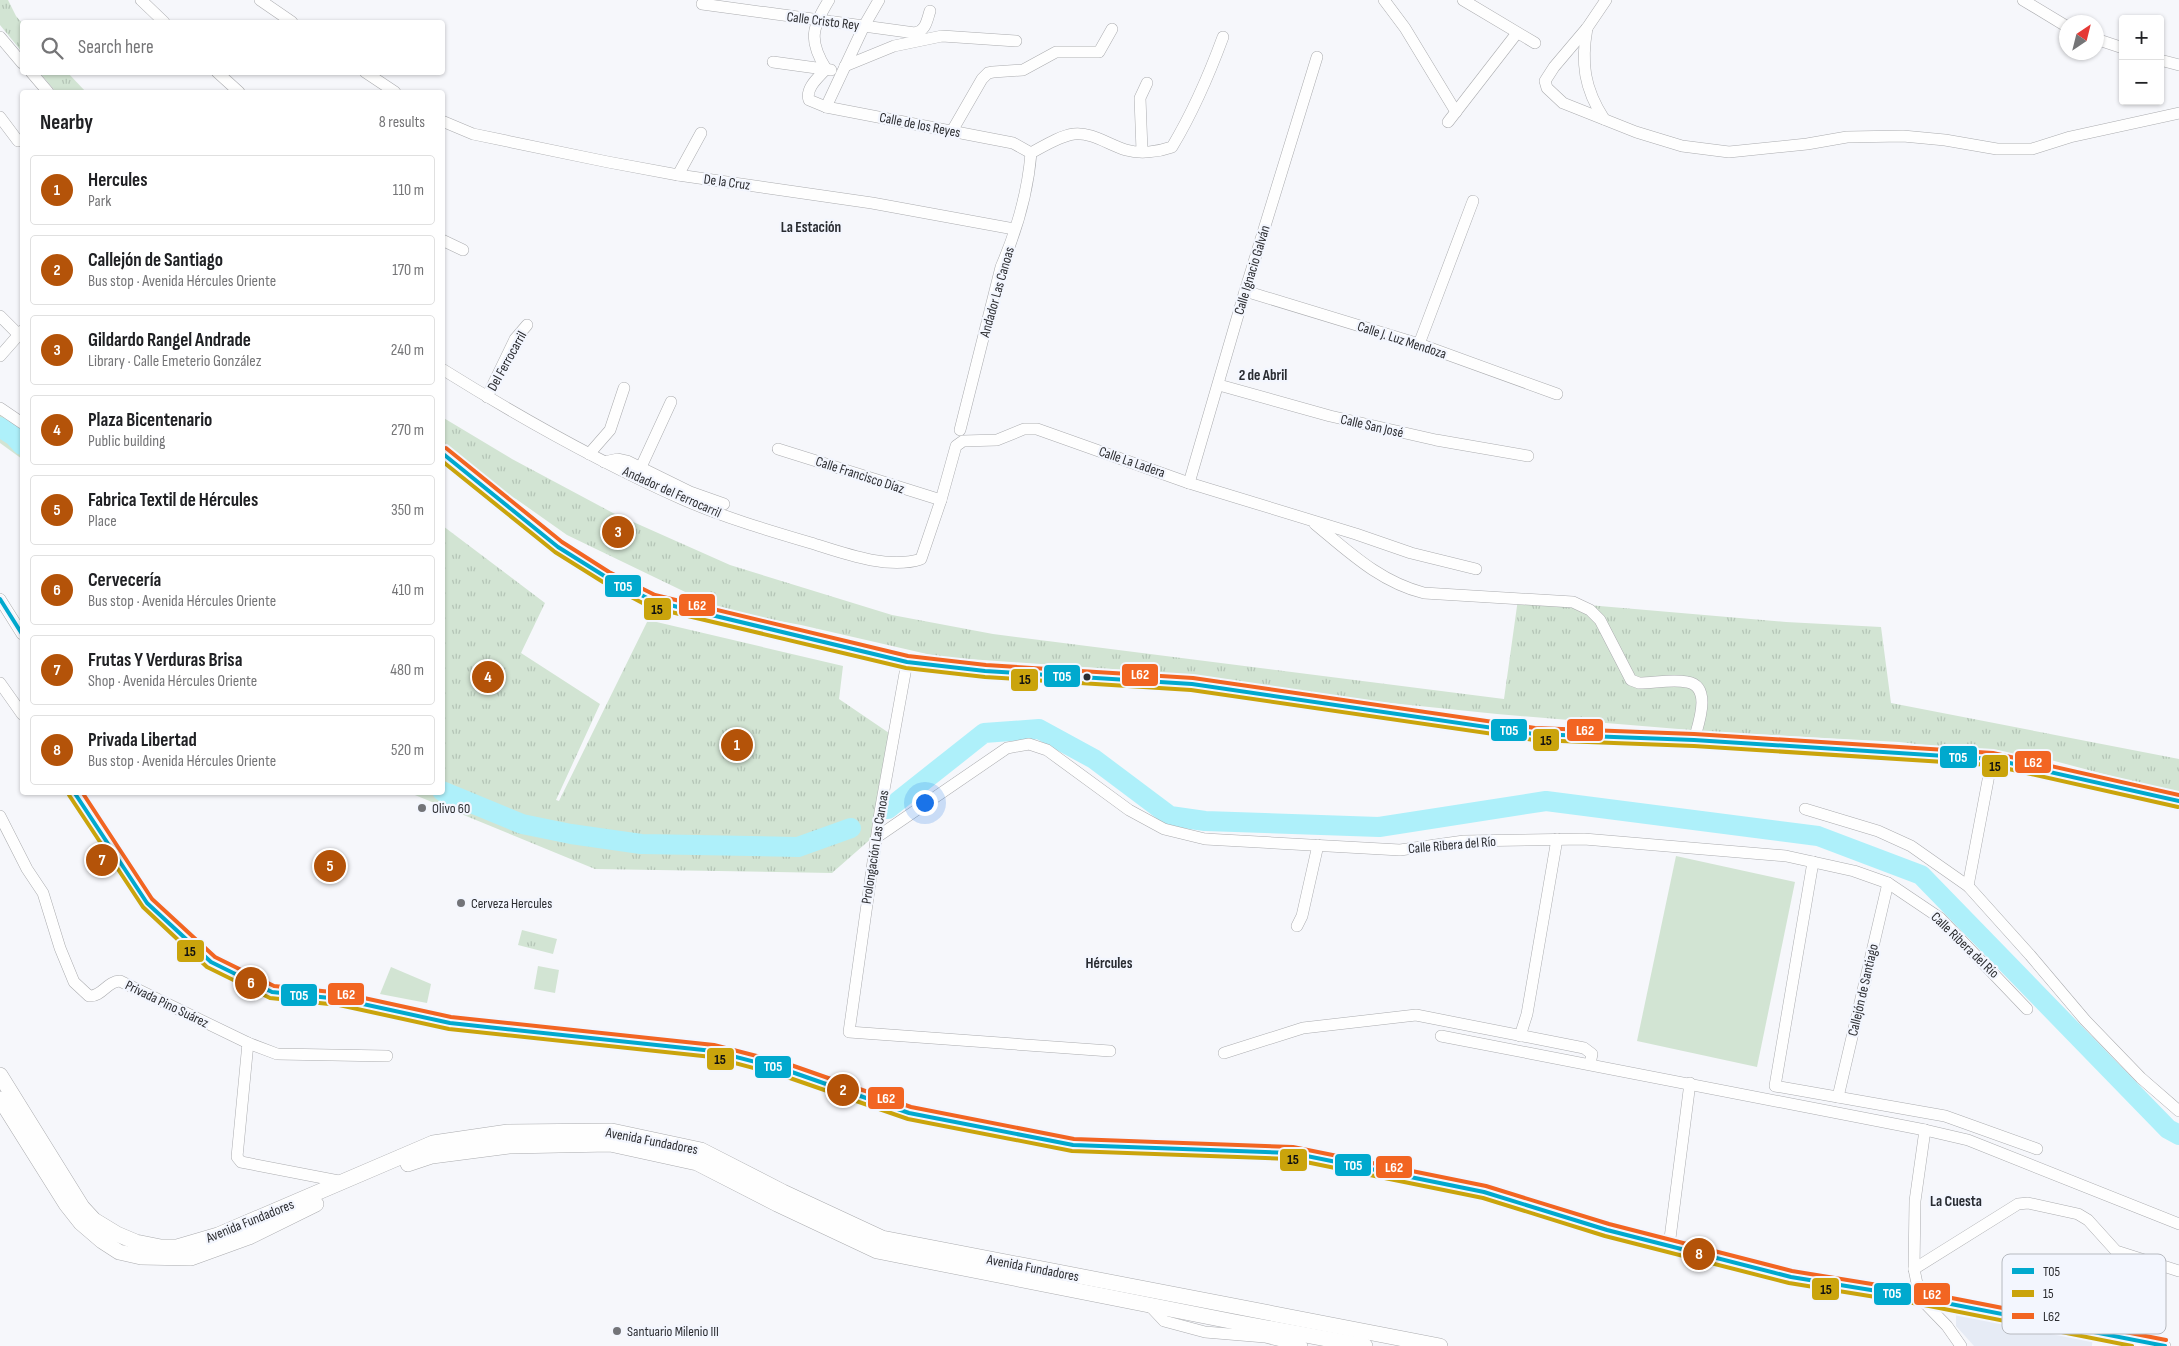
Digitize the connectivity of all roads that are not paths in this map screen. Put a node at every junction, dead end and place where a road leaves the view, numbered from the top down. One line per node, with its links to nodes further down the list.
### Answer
1 (141, 0): 11 (street)
2 (260, 0): 12 (street)
3 (829, 0): 13 (street)
4 (879, 0): 15 (street)
5 (1384, 0): 40 (street)
6 (1463, 0): 18 (street)
7 (1606, 0): 16 (street)
8 (2023, 0): 14 (street)
9 (702, 4): 13 (street, Calle Cristo Rey)
10 (930, 11): 15 (street, Calle Cristo Rey)
11 (162, 20)
12 (289, 20)
13 (816, 21): 15 (street, Calle Cristo Rey); 30 (street)
14 (2059, 22)
15 (864, 26): 31 (street)
16 (1587, 28): 43 (street); 43 (street)
17 (1112, 29): 46 (street)
18 (1517, 33): 23 (street); 40 (street)
19 (0, 36): 26 (street)
20 (1223, 37): 49 (street)
21 (1016, 41): 31 (street)
22 (2104, 42): 24 (street)
23 (1535, 43)
24 (2119, 47)
25 (1317, 57): 56 (street, Calle Ignacio Galván)
26 (20, 61)
27 (2164, 61): 29 (street)
28 (773, 62): 30 (street)
29 (2179, 65)
30 (826, 69): 31 (street); 39 (street, Calle de los Reyes)
31 (844, 69): 39 (street)
32 (34, 75): 36 (street)
33 (220, 75): 37 (street)
34 (370, 75): 38 (street)
35 (1146, 83): 49 (street)
36 (46, 90)
37 (237, 90)
38 (392, 90)
39 (826, 107): 46 (street, Calle de los Reyes)
40 (1456, 112): 45 (street)
41 (2179, 113): 43 (street)
42 (0, 117): 48 (street)
43 (1604, 119)
44 (445, 122): 51 (street, De la Cruz)
45 (1448, 122)
46 (952, 131): 50 (street, Calle de los Reyes)
47 (701, 133): 51 (street)
48 (18, 140)
49 (1142, 151): 50 (street)
50 (1031, 153): 53 (street, Andador Las Canoas)
51 (678, 175): 53 (street, De la Cruz)
52 (1472, 201): 61 (street)
53 (1014, 229): 71 (street, Andador Las Canoas)
54 (447, 243): 55 (street)
55 (463, 250)
56 (1245, 291): 61 (street, Calle J. Luz Mendoza); 64 (street, Calle Ignacio Galván)
57 (0, 316): 59 (street)
58 (527, 325): 67 (street, Del Ferrocarril)
59 (20, 332)
60 (20, 334): 62 (street)
61 (1419, 344): 66 (street, Calle J. Luz Mendoza)
62 (0, 356)
63 (445, 371): 67 (street, Andador del Ferrocarril)
64 (1219, 385): 75 (street, Calle San José); 78 (street, Calle Ignacio Galván)
65 (624, 388): 73 (street)
66 (1557, 394)
67 (487, 397): 73 (street, Andador del Ferrocarril)
68 (671, 402): 77 (street)
69 (0, 408): 70 (street)
70 (20, 422)
71 (960, 430)
72 (778, 449): 79 (street, Calle Francisco Díaz)
73 (589, 454): 76 (street, Andador del Ferrocarril)
74 (445, 455): 85 (street)
75 (1528, 456)
76 (604, 462): 77 (street); 79 (street, Andador del Ferrocarril)
77 (641, 467): 80 (street)
78 (1190, 483): 79 (street, Calle La Ladera); 81 (street, Calle La Ladera)
79 (941, 500)
80 (724, 504)
81 (1310, 520): 82 (street, Calle La Ladera); 88 (street, Calle La Ladera)
82 (1476, 569)
83 (0, 599): 84 (street)
84 (20, 631)
85 (907, 662): 88 (street); 94 (street, Prolongación Las Canoas)
86 (0, 683): 87 (street)
87 (20, 711)
88 (1694, 740): 89 (street)
89 (1992, 759): 91 (street); 99 (street)
90 (76, 795): 118 (street)
91 (2179, 802)
92 (1805, 809): 99 (street)
93 (0, 816): 104 (street, Privada Pino Suárez)
94 (877, 837): 96 (street, Calle Ribera del Río); 105 (street, Prolongación Las Canoas)
95 (1557, 839): 96 (street, Calle Ribera del Río); 97 (street, Calle Ribera del Río); 103 (street)
96 (1318, 845): 100 (street)
97 (1813, 862): 98 (street, Calle Ribera del Río); 111 (street)
98 (1888, 883): 101 (street, Calle Ribera del Río); 111 (street, Callejón de Santiago)
99 (1968, 886): 113 (street)
100 (1297, 926)
101 (2027, 1009)
102 (1441, 1036): 108 (street)
103 (1520, 1036): 106 (street); 108 (street)
104 (248, 1043): 107 (street, Privada Pino Suárez); 116 (street)
105 (1110, 1051)
106 (1224, 1053)
107 (387, 1056)
108 (1590, 1064): 110 (street)
109 (0, 1075): 116 (main road, Avenida Fundadores)
110 (1690, 1083): 114 (street); 118 (street)
111 (1838, 1097): 115 (street)
112 (0, 1099): 124 (main road, Avenida Fundadores)
113 (2179, 1111)
114 (1925, 1130): 117 (street); 121 (street)
115 (2037, 1149)
116 (344, 1182): 129 (main road, Avenida Fundadores)
117 (2179, 1224)
118 (1669, 1246): 123 (street)
119 (2125, 1254): 121 (street)
120 (2166, 1267): 122 (street)
121 (1914, 1269): 123 (street)
122 (2179, 1271)
123 (1920, 1298): 125 (street); 130 (street)
124 (1149, 1305): 127 (street); 128 (main road, Avenida Fundadores)
125 (2002, 1314)
126 (2104, 1334): 131 (street)
127 (1302, 1346)
128 (1365, 1346)
129 (1440, 1346)
130 (1961, 1346)
131 (2165, 1346)

